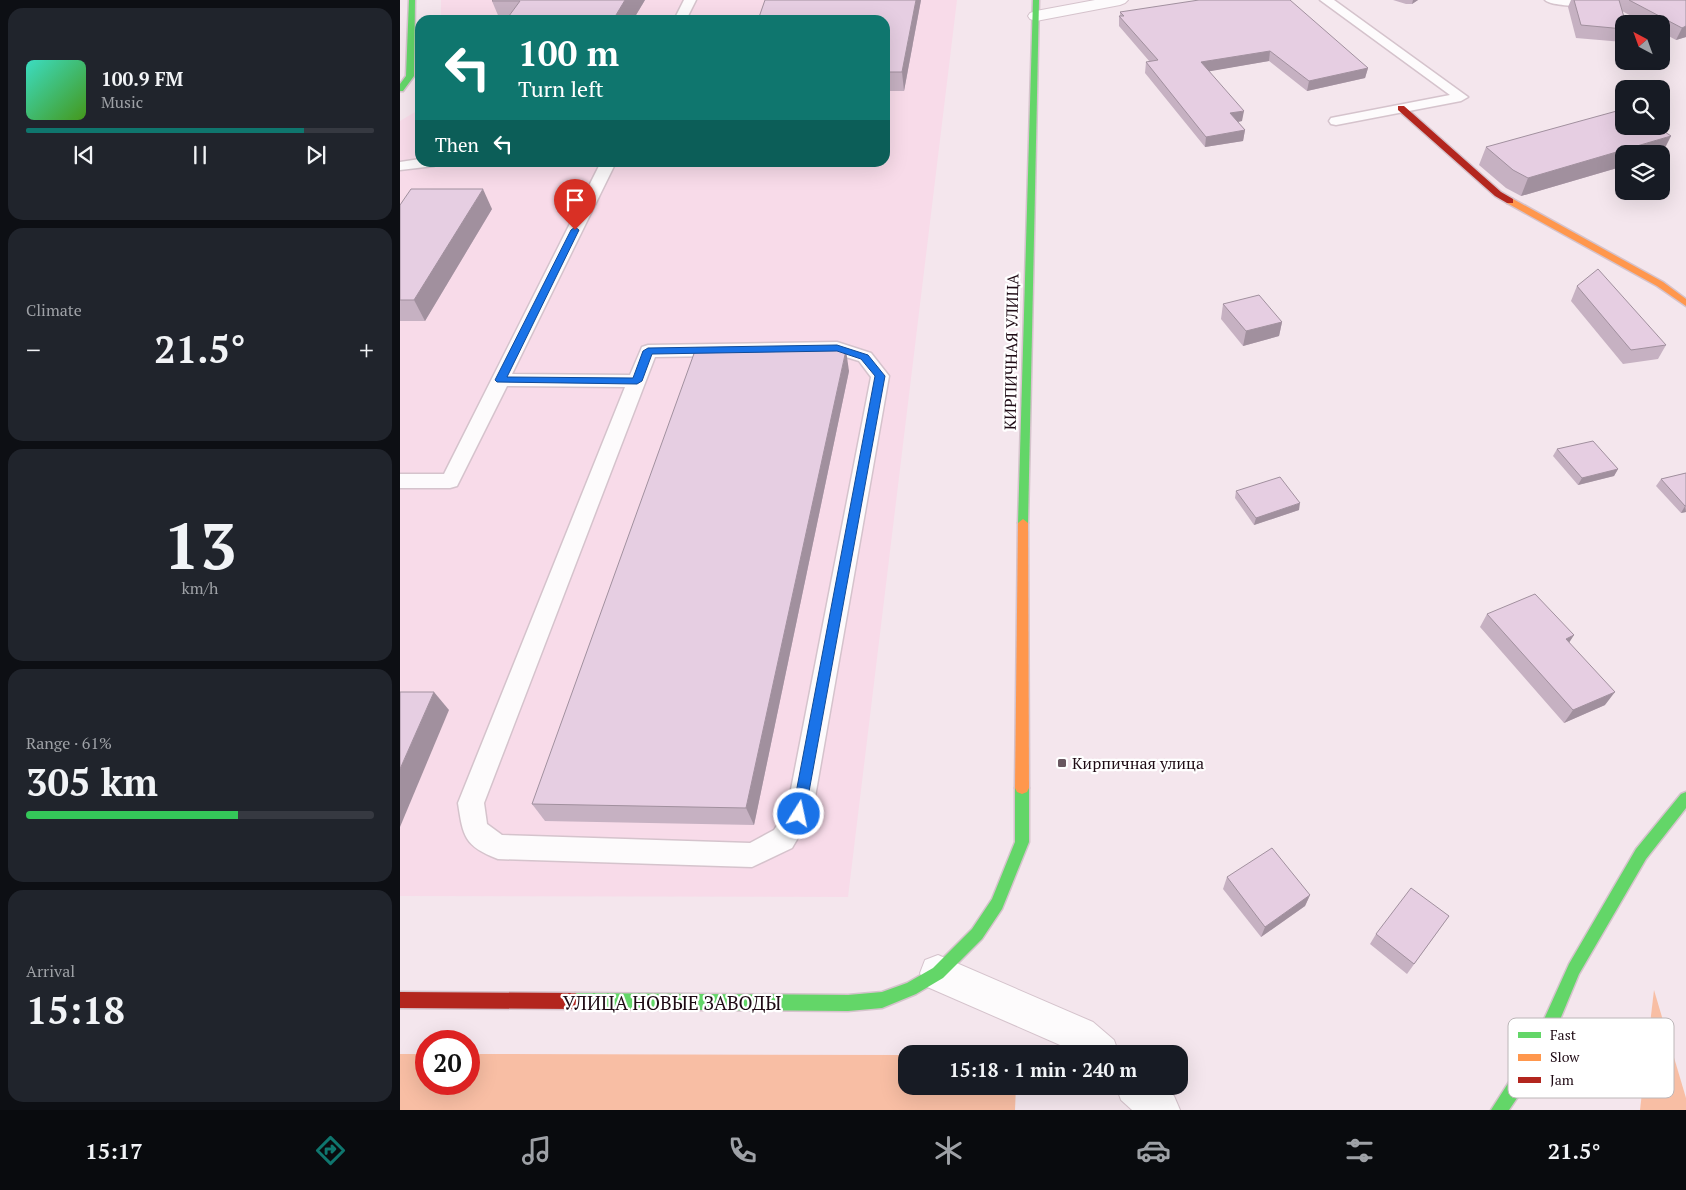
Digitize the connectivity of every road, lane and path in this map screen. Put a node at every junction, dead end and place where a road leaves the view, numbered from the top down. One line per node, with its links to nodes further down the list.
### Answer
1 (412, 0): 9 (street)
2 (690, 0): 8 (lane)
3 (1120, 0): 7 (street)
4 (1326, 0): 10 (lane)
5 (1550, 0): 6 (lane)
6 (1614, 0)
7 (1036, 8): 20 (street, КИРПИЧНАЯ УЛИЦА)
8 (682, 15)
9 (400, 89)
10 (1401, 108): 11 (lane); 15 (street)
11 (1336, 121)
12 (415, 164): 13 (lane)
13 (400, 166)
14 (606, 167): 16 (lane)
15 (1686, 303)
16 (500, 380): 17 (lane); 18 (lane)
17 (637, 381): 17 (lane)
18 (400, 481)
19 (1686, 798): 23 (street)
20 (977, 934): 21 (street, УЛИЦА НОВЫЕ ЗАВОДЫ)
21 (938, 973): 22 (street, УЛИЦА НОВЫЕ ЗАВОДЫ); 24 (street)
22 (400, 1000)
23 (1553, 1018)
24 (1091, 1045)
25 (1144, 1095): 27 (street)
26 (1508, 1097): 28 (street)
27 (1160, 1110)
28 (1499, 1110)

